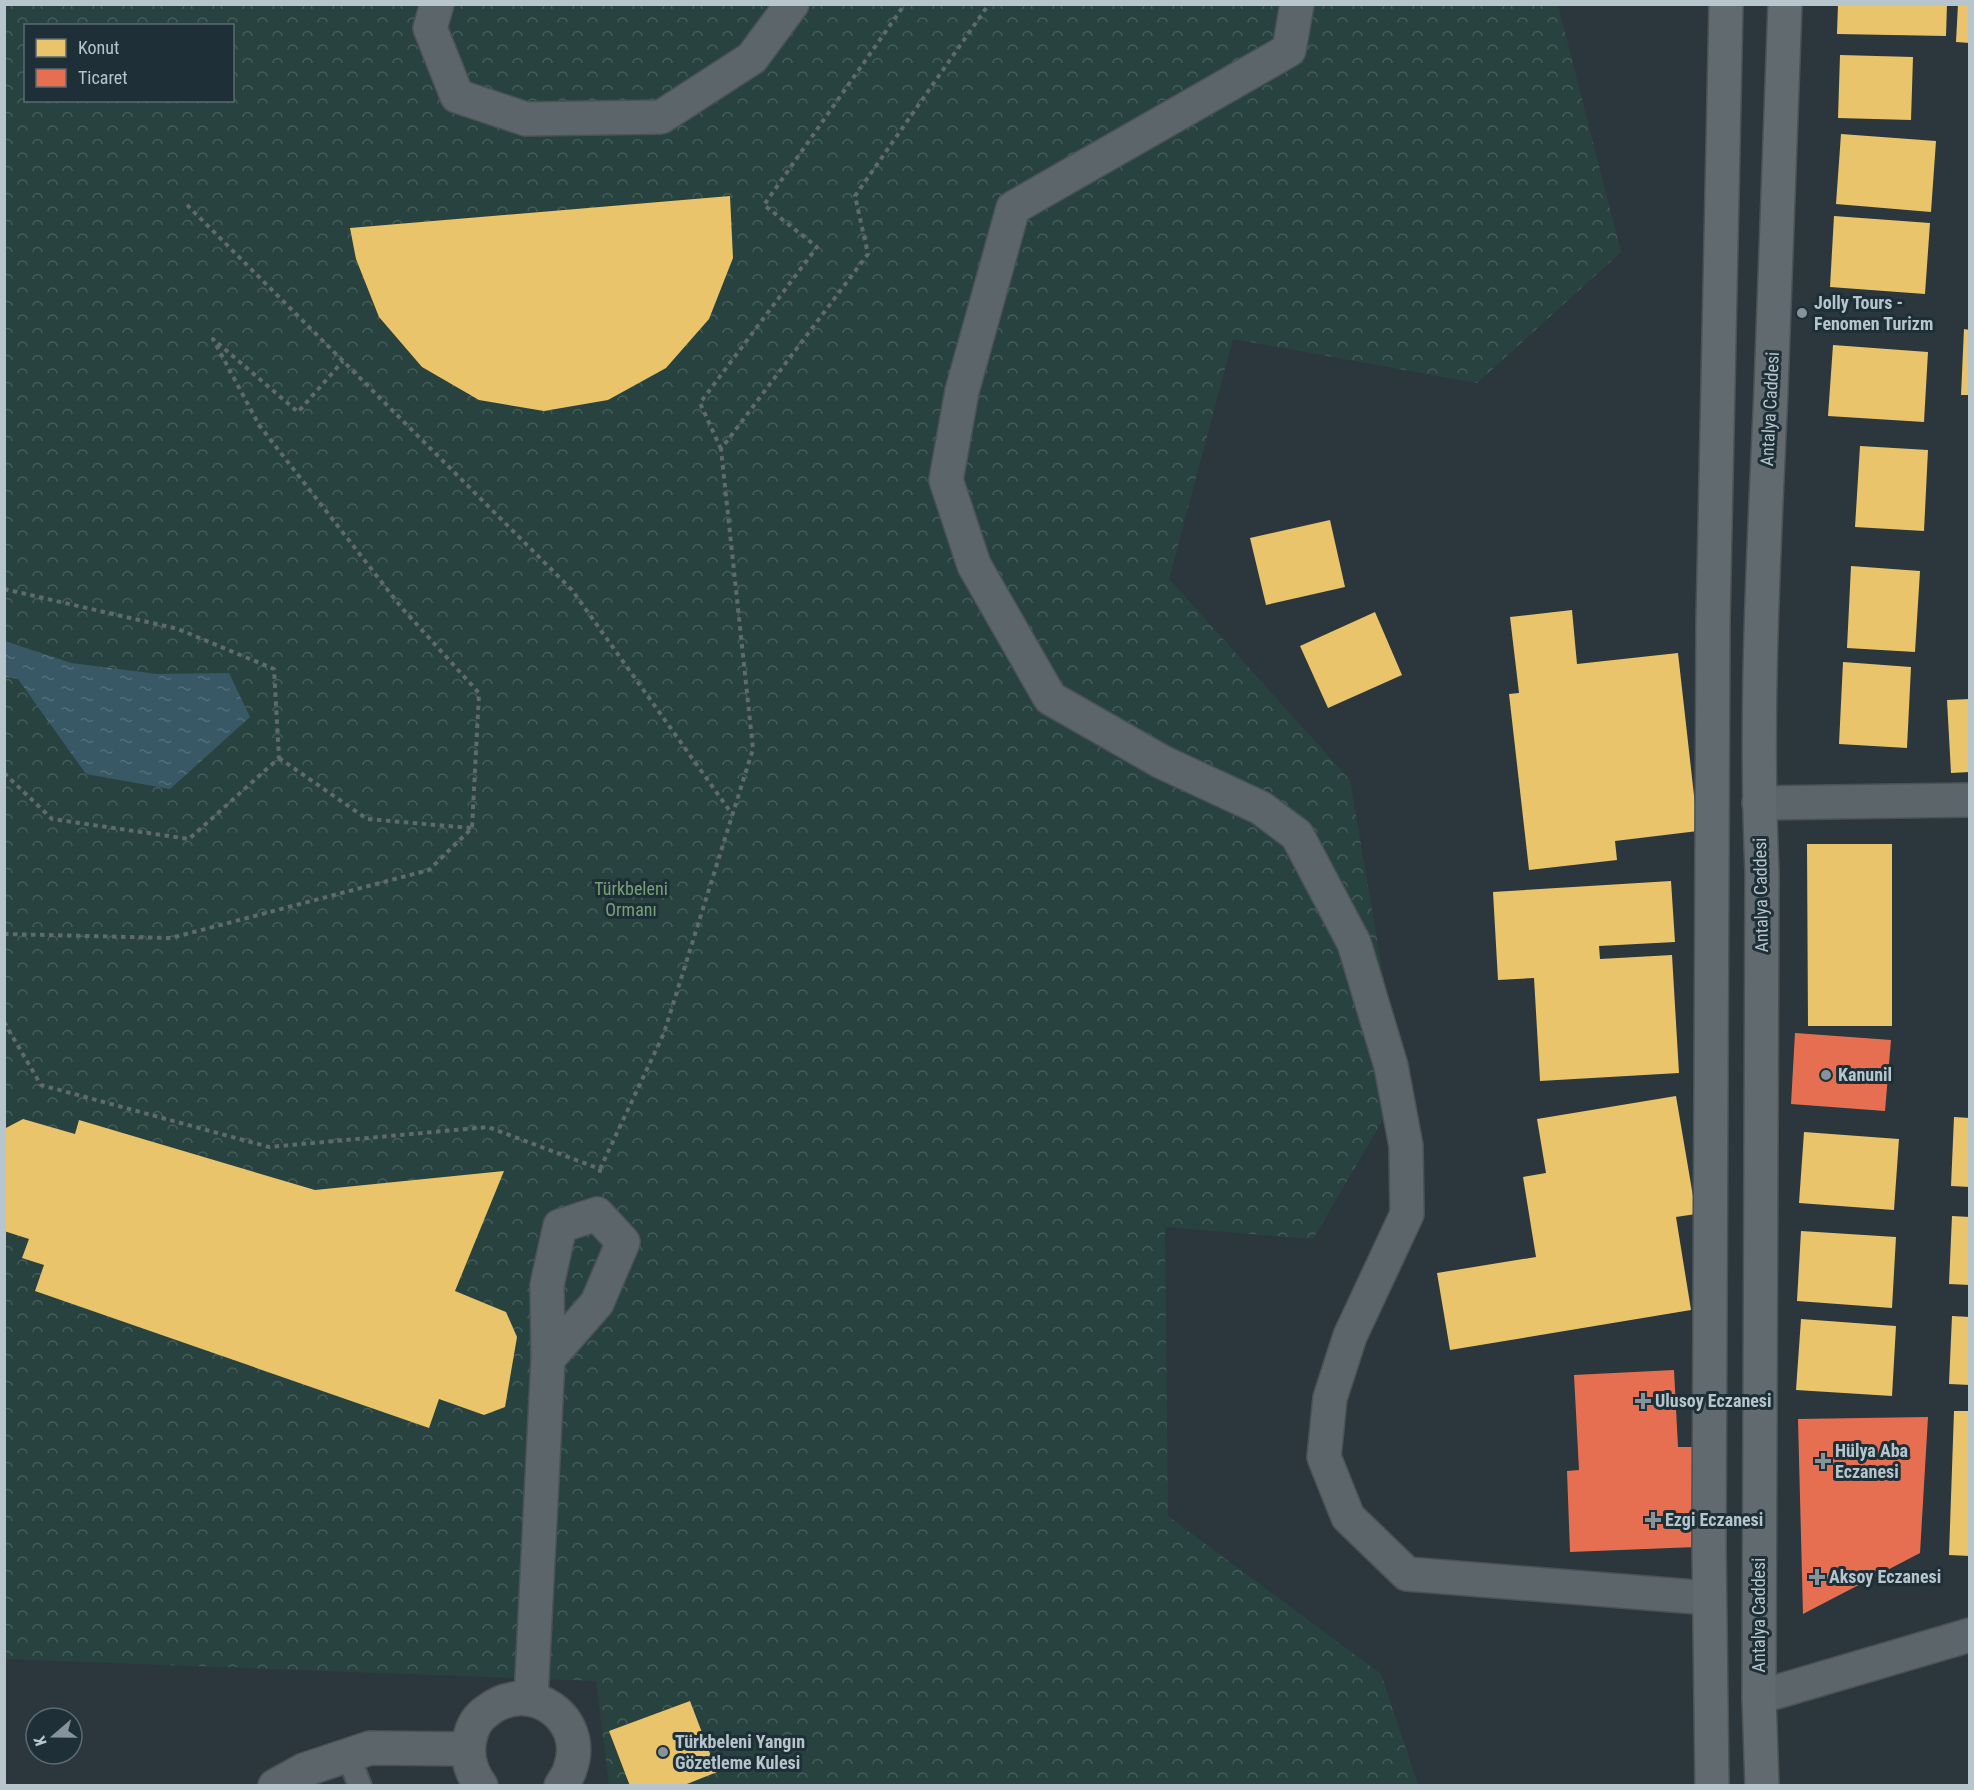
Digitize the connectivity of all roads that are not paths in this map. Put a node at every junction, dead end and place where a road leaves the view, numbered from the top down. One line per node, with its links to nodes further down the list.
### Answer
1 (437, 4): 2 (street)
2 (792, 4)
3 (1297, 4): 9 (street)
4 (1726, 4): 9 (main road)
5 (1785, 4): 7 (main road, Antalya Caddesi)
6 (1970, 800): 7 (street)
7 (1759, 803): 11 (main road, Antalya Caddesi)
8 (548, 1359): 8 (street); 12 (street)
9 (1709, 1598): 19 (main road)
10 (1970, 1635): 11 (street)
11 (1759, 1697): 20 (main road, Antalya Caddesi)
12 (531, 1698): 13 (street); 18 (street)
13 (467, 1749): 14 (street); 17 (street)
14 (348, 1755): 15 (street); 16 (lane)
15 (275, 1785)
16 (360, 1785)
17 (481, 1785)
18 (561, 1785)
19 (1712, 1785)
20 (1762, 1785)

